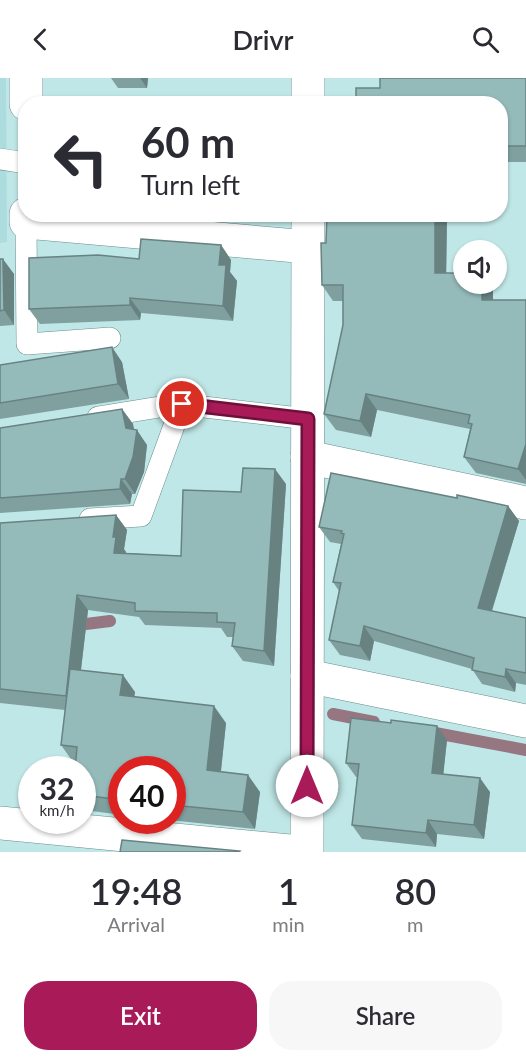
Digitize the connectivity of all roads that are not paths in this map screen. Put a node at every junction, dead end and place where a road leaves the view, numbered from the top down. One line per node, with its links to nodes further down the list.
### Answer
1 (26, 78): 3 (street)
2 (308, 78): 4 (street)
3 (26, 96)
4 (308, 96)
5 (0, 159): 6 (lane)
6 (18, 162)
7 (26, 222): 11 (lane)
8 (65, 222): 10 (street)
9 (308, 222): 10 (street)
10 (308, 247): 13 (street)
11 (110, 338)
12 (182, 404): 13 (lane); 14 (lane); 17 (lane)
13 (308, 419): 15 (street)
14 (78, 420)
15 (308, 457): 16 (street); 18 (street)
16 (526, 503)
17 (71, 521)
18 (308, 676): 19 (street); 22 (street)
19 (526, 722)
20 (0, 823): 21 (street)
21 (300, 852)
22 (307, 852)

